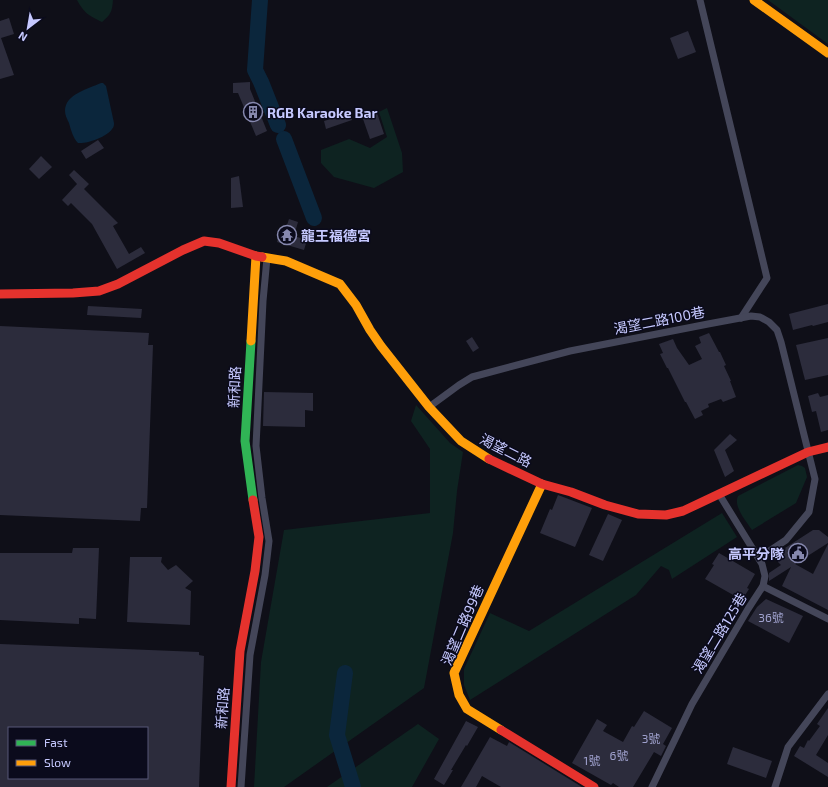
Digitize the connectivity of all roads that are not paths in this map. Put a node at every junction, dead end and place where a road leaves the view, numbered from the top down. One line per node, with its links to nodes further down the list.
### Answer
1 (700, 0): 7 (street)
2 (754, 0): 3 (street)
3 (828, 52)
4 (256, 256): 5 (street, 渴望二路); 6 (street); 17 (street, 新和路)
5 (267, 258): 8 (street, 渴望二路); 18 (street, 新和路)
6 (0, 294)
7 (740, 318): 8 (street, 渴望二路100巷); 10 (street, 渴望二路100巷)
8 (429, 407): 11 (street, 渴望二路)
9 (828, 448): 10 (street, 渴望二路)
10 (808, 452): 12 (street, 渴望二路); 13 (street, 渴望二路100巷)
11 (542, 484): 12 (street, 渴望二路); 19 (street, 渴望二路99巷)
12 (719, 494): 13 (street, 渴望二路125巷)
13 (759, 558): 14 (street, 渴望二路125巷)
14 (764, 586): 15 (street); 20 (street, 渴望二路125巷)
15 (828, 619)
16 (828, 694): 21 (street)
17 (231, 787)
18 (241, 787)
19 (594, 787)
20 (652, 787)
21 (775, 787)

